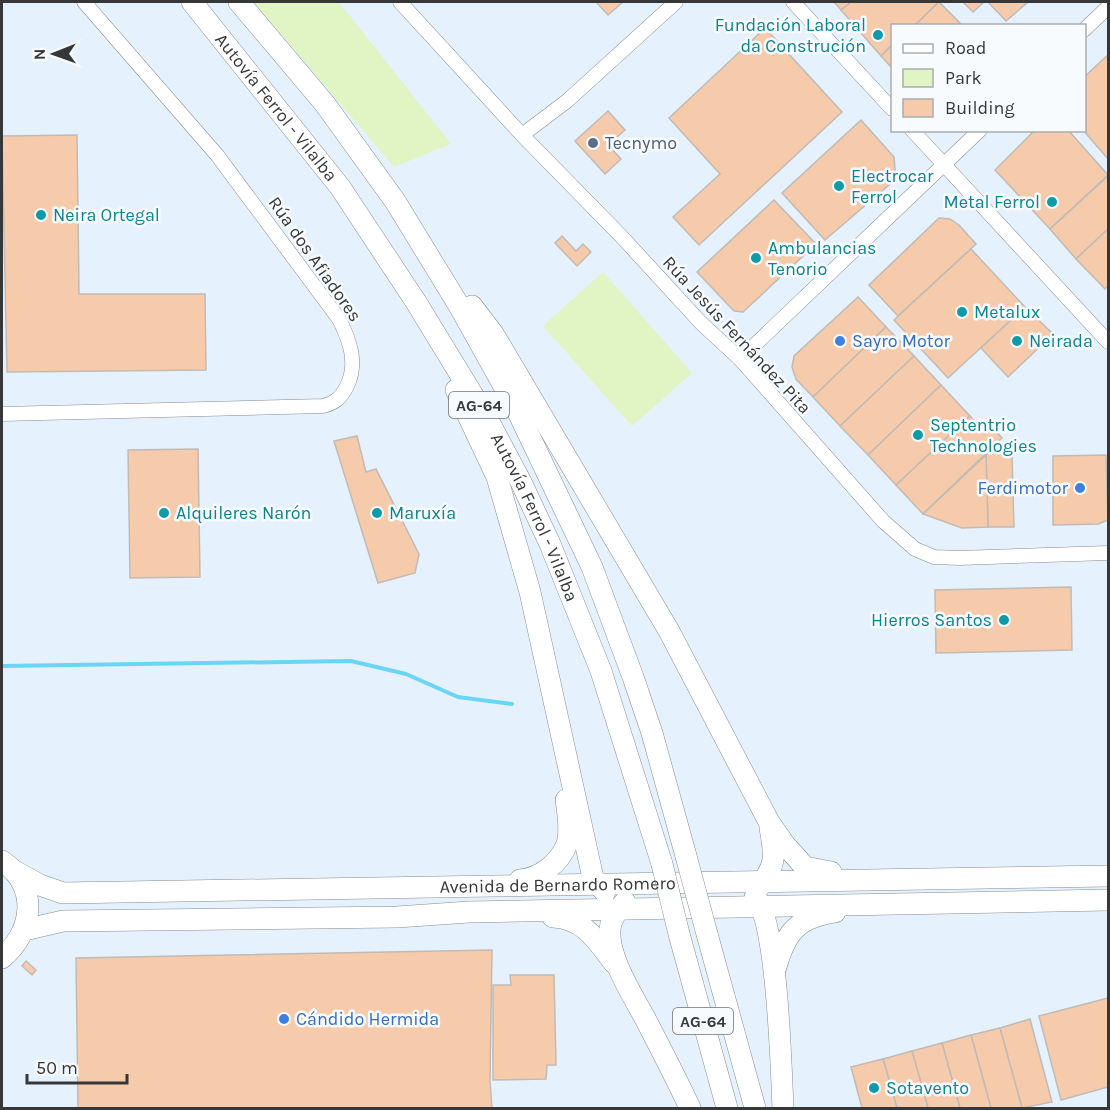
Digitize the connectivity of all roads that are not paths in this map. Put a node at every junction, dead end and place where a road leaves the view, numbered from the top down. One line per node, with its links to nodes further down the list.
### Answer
1 (84, 2): 18 (street, Rúa dos Afiadores)
2 (192, 2): 15 (highway, Autovía Ferrol - Vilalba / AG-64)
3 (239, 2): 14 (highway, Autovía Ferrol - Vilalba / AG-64)
4 (400, 2): 12 (street, Rúa Jesús Fernández Pita)
5 (676, 2): 12 (street)
6 (793, 2): 9 (street)
7 (1108, 8): 8 (street)
8 (1086, 28)
9 (891, 108)
10 (914, 132): 13 (street)
11 (978, 132): 13 (street)
12 (522, 135): 17 (street, Rúa Jesús Fernández Pita)
13 (943, 166): 16 (street); 17 (street)
14 (395, 201): 21 (highway); 39 (highway, Autovía Ferrol - Vilalba / AG-64, bridge)
15 (416, 302): 20 (highway); 38 (highway, Autovía Ferrol - Vilalba / AG-64, bridge)
16 (1108, 342)
17 (740, 358): 19 (street, Rúa Jesús Fernández Pita)
18 (2, 414)
19 (1108, 553)
20 (550, 678): 26 (highway); 27 (highway)
21 (769, 822): 24 (highway); 28 (highway)
22 (7, 866): 27 (highway, Avenida de Bernardo Romero); 33 (highway)
23 (1108, 876): 24 (highway, Avenida de Bernardo Romero)
24 (885, 879): 28 (highway, Avenida de Bernardo Romero)
25 (641, 883): 26 (highway, Avenida de Bernardo Romero); 28 (highway, Avenida de Bernardo Romero); 31 (highway)
26 (597, 884): 27 (highway, Avenida de Bernardo Romero); 31 (highway)
27 (471, 886)
28 (750, 894): 30 (highway, Avenida de Bernardo Romero); 31 (highway, Avenida de Bernardo Romero); 36 (highway)
29 (1108, 900): 30 (highway, Avenida de Bernardo Romero)
30 (885, 904): 36 (highway)
31 (627, 907): 32 (highway, Avenida de Bernardo Romero); 35 (highway)
32 (469, 912): 33 (highway, Avenida de Bernardo Romero); 35 (highway)
33 (24, 930): 34 (highway)
34 (2, 958)
35 (622, 974): 37 (highway)
36 (774, 974): 40 (highway)
37 (690, 1108)
38 (727, 1108)
39 (755, 1108)
40 (783, 1108)

